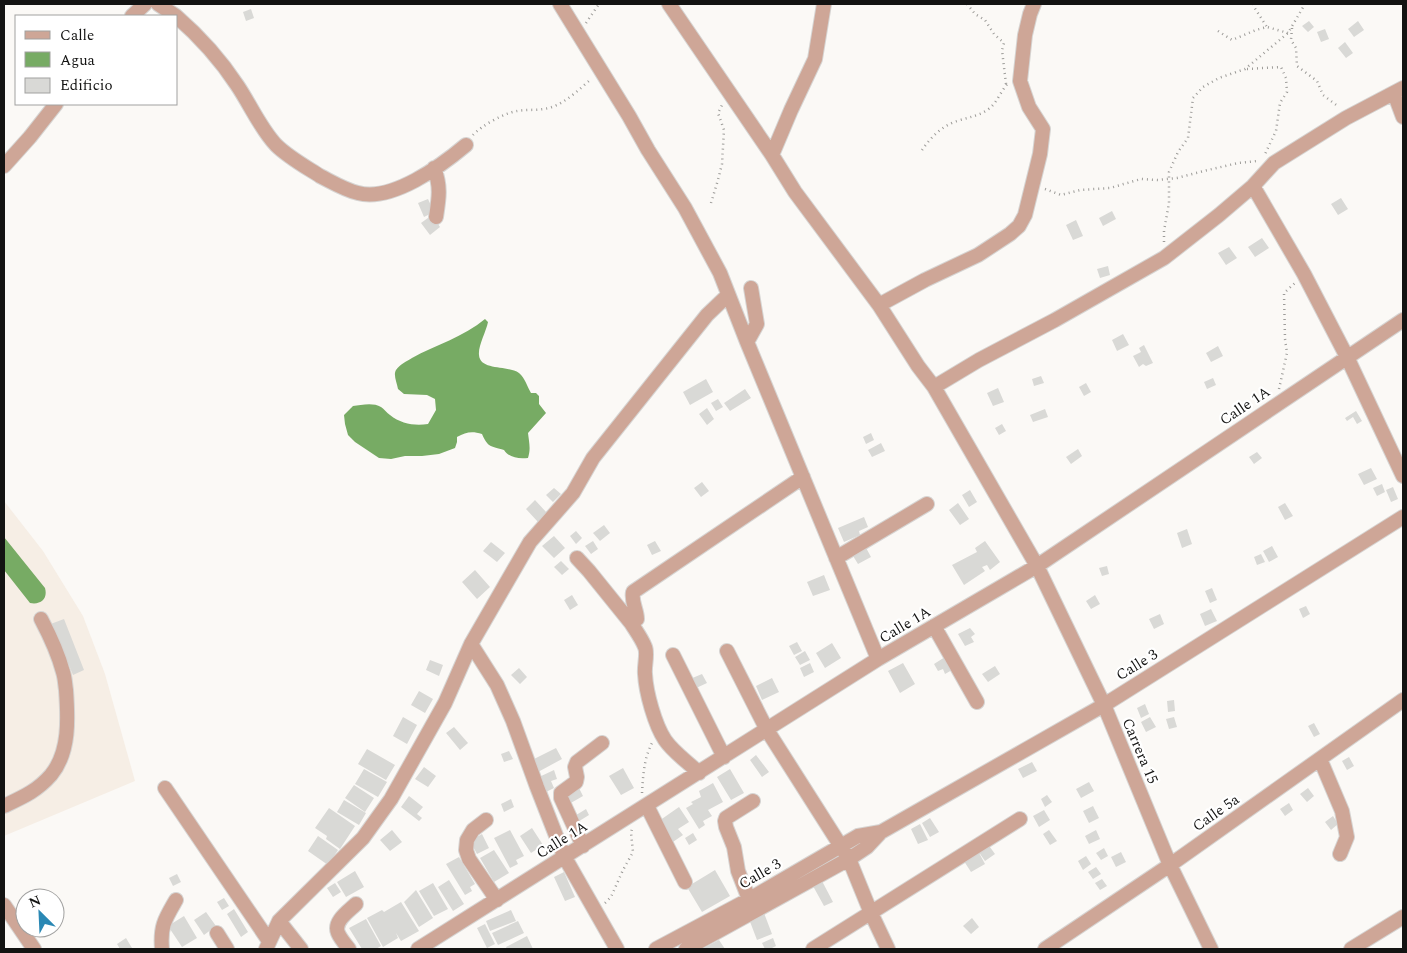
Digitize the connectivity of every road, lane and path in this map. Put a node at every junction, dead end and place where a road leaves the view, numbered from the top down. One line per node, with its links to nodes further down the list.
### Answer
1 (145, 4): 11 (street)
2 (158, 4): 12 (street)
3 (560, 4): 18 (street)
4 (599, 4): 18 (path)
5 (669, 4): 24 (street, Carrera 15)
6 (824, 4): 30 (street)
7 (967, 4): 22 (path)
8 (1253, 4): 15 (path)
9 (1305, 4): 14 (path)
10 (1030, 7): 21 (street)
11 (133, 15)
12 (174, 15)
13 (178, 18): 32 (street)
14 (1292, 26): 17 (path); 27 (path)
15 (1267, 27): 16 (path); 17 (path)
16 (1218, 31)
17 (1288, 33): 19 (path)
18 (578, 34): 20 (street)
19 (1245, 69): 33 (path); 33 (path)
20 (601, 70): 28 (path); 41 (street)
21 (1020, 80): 22 (path); 34 (street)
22 (1006, 84): 29 (path)
23 (1398, 90): 26 (street); 27 (street)
24 (728, 93): 30 (street, Carrera 15); 36 (path)
25 (55, 105): 31 (street)
26 (1403, 116)
27 (1346, 118): 35 (street)
28 (466, 145): 32 (street)
29 (922, 150)
30 (772, 155): 42 (street, Carrera 15)
31 (4, 166)
32 (434, 168): 37 (street)
33 (1169, 179): 34 (path); 38 (path)
34 (1034, 181): 42 (street)
35 (1253, 186): 38 (street); 39 (street)
36 (711, 203)
37 (436, 217)
38 (1164, 258): 46 (street)
39 (1304, 274): 45 (street); 47 (path)
40 (751, 288): 44 (street)
41 (728, 295): 44 (street); 58 (street)
42 (879, 305): 46 (street, Carrera 15)
43 (1403, 320): 45 (street, Calle 1A)
44 (747, 342): 49 (street)
45 (1347, 357): 47 (street, Calle 1A); 48 (street)
46 (934, 387): 54 (street, Carrera 15)
47 (1276, 405): 54 (street, Calle 1A)
48 (1403, 476)
49 (803, 477): 53 (street); 56 (street)
50 (927, 504): 53 (street)
51 (1403, 517): 64 (street, Calle 3)
52 (576, 558): 56 (street)
53 (836, 558): 61 (street)
54 (1037, 566): 57 (street, Calle 1A); 64 (street, Carrera 15)
55 (41, 619): 73 (street)
56 (631, 623): 65 (street)
57 (934, 626): 61 (street, Calle 1A); 63 (street)
58 (471, 644): 81 (street); 93 (street)
59 (727, 651): 66 (street)
60 (673, 655): 68 (street)
61 (878, 660): 66 (street, Calle 1A)
62 (1403, 700): 69 (street, Calle 5a)
63 (977, 702)
64 (1104, 705): 77 (street, Calle 3); 83 (street, Carrera 15)
65 (660, 728): 70 (street); 74 (path)
66 (767, 730): 68 (street, Calle 1A); 79 (street)
67 (602, 742): 78 (street)
68 (724, 757): 70 (street, Calle 1A)
69 (1320, 759): 80 (street); 83 (street, Calle 5a)
70 (699, 773): 74 (street, Calle 1A)
71 (165, 788): 95 (street)
72 (753, 801): 89 (street)
73 (4, 806)
74 (644, 807): 78 (street, Calle 1A); 84 (street); 90 (path)
75 (1020, 819): 91 (street)
76 (486, 820): 86 (street)
77 (881, 832): 79 (street, Calle 3); 82 (street, Calle 3)
78 (583, 846): 81 (street, Calle 1A)
79 (841, 846): 82 (street); 89 (street, Calle 3)
80 (1340, 854)
81 (564, 856): 86 (street, Calle 1A); 90 (street)
82 (849, 859): 89 (street, Calle 3); 91 (street)
83 (1170, 865): 107 (street, Calle 5a); 108 (street, Carrera 15)
84 (685, 882)
85 (176, 900): 97 (street)
86 (497, 900): 101 (street, Calle 1A)
87 (356, 904): 100 (street)
88 (4, 905): 96 (street)
89 (752, 906): 103 (street, Calle 3); 104 (street, Calle 3)
90 (593, 908): 102 (street)
91 (871, 913): 105 (street); 106 (street)
92 (1403, 917): 109 (street)
93 (279, 921): 95 (street); 99 (street)
94 (217, 933): 98 (street)
95 (267, 945)
96 (34, 949)
97 (162, 949)
98 (227, 949)
99 (301, 949)
100 (349, 949)
101 (418, 949)
102 (616, 949)
103 (656, 949)
104 (686, 949)
105 (813, 949)
106 (888, 949)
107 (1045, 949)
108 (1211, 949)
109 (1351, 949)

